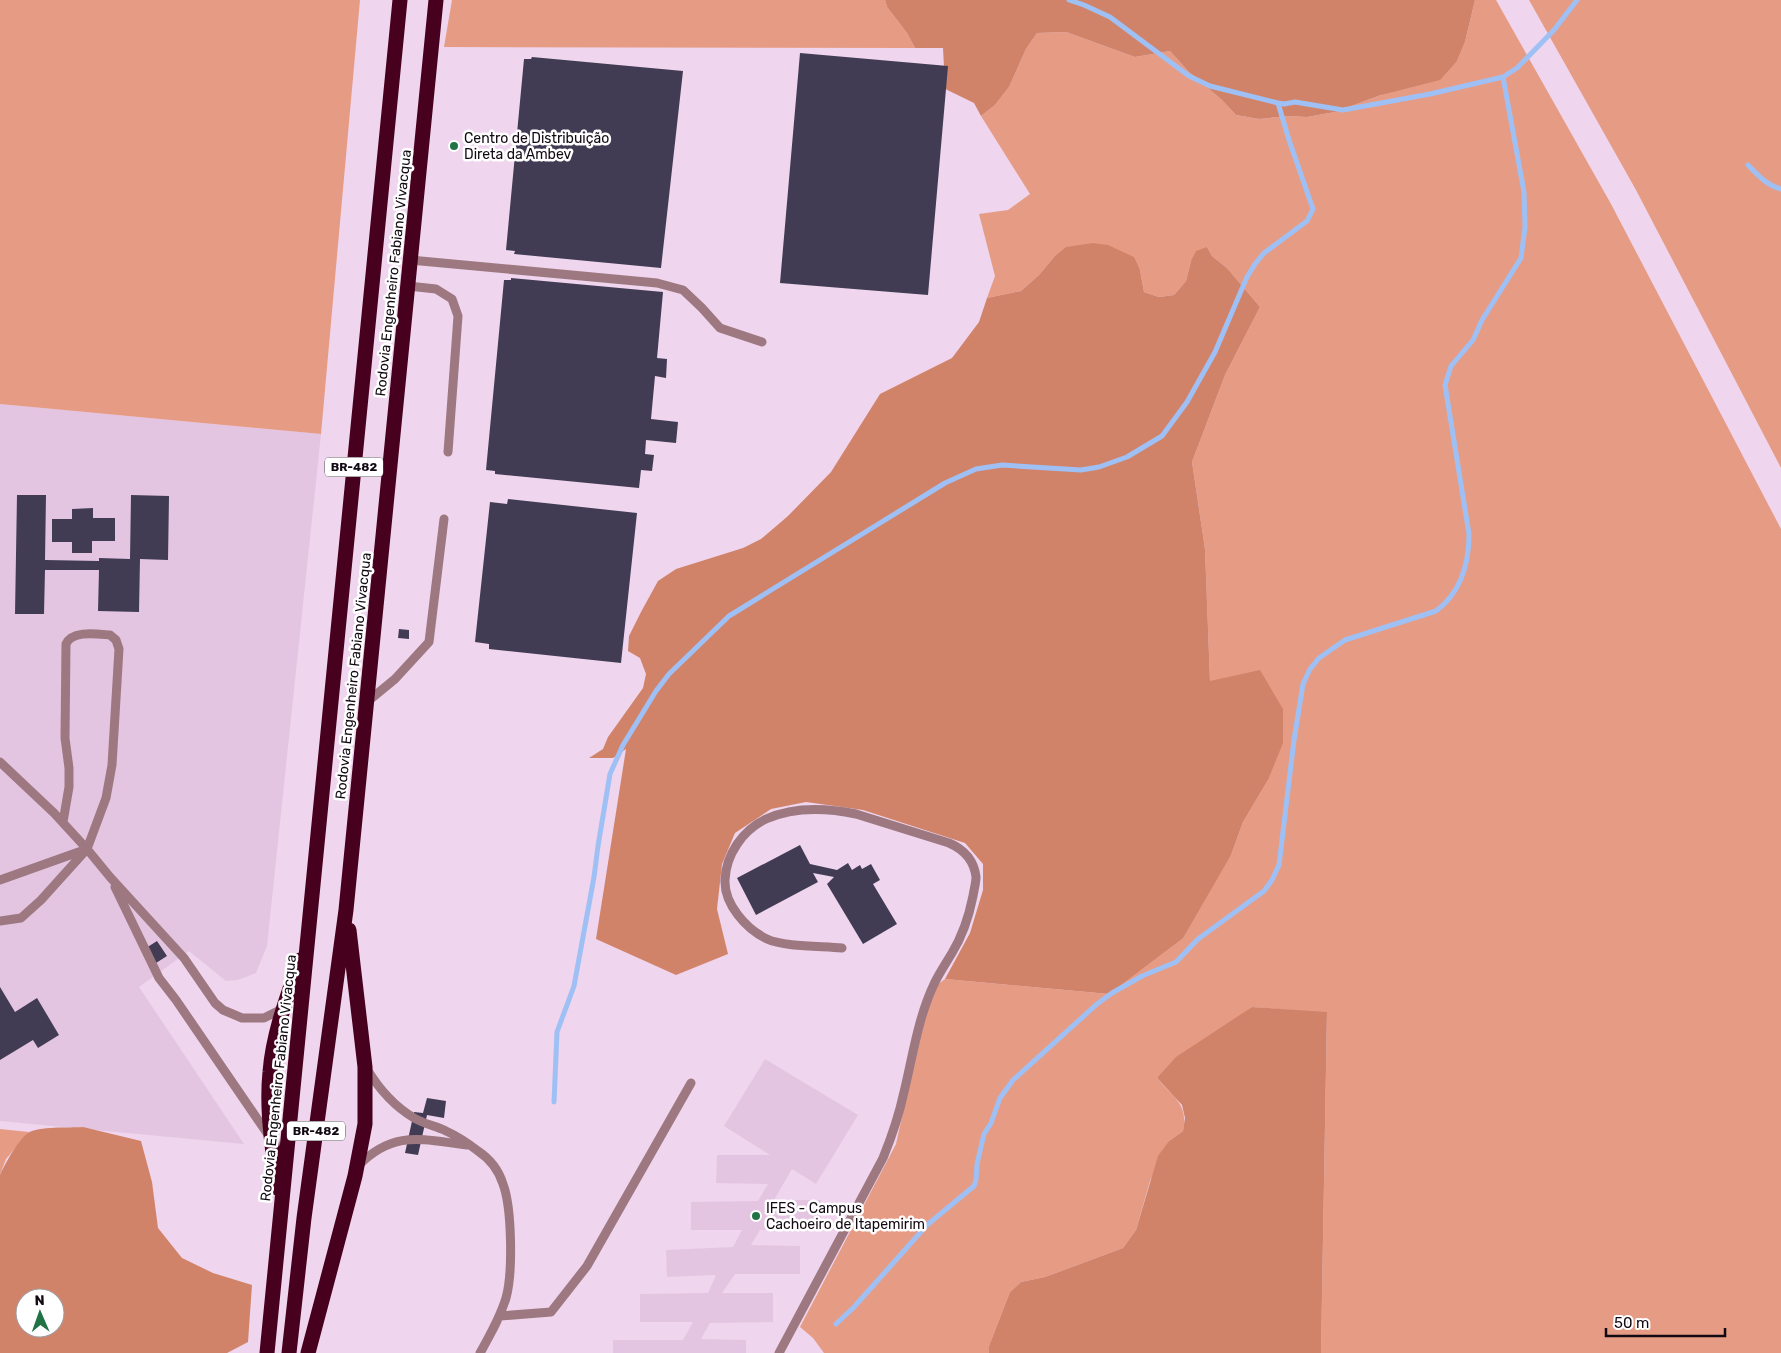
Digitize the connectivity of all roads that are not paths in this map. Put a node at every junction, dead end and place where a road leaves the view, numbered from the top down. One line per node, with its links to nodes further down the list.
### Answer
1 (400, 0): 16 (highway, Rodovia Engenheiro Fabiano Vivacqua / BR-482)
2 (436, 0): 3 (highway, Rodovia Engenheiro Fabiano Vivacqua / BR-482)
3 (410, 260): 4 (highway, Rodovia Engenheiro Fabiano Vivacqua / BR-482); 5 (lane)
4 (408, 286): 6 (lane); 8 (highway, Rodovia Engenheiro Fabiano Vivacqua / BR-482)
5 (762, 342)
6 (448, 452)
7 (444, 519): 8 (lane)
8 (367, 702): 14 (highway, Rodovia Engenheiro Fabiano Vivacqua / BR-482)
9 (0, 762): 10 (lane)
10 (62, 822): 11 (lane); 11 (lane)
11 (87, 849): 12 (lane); 13 (lane); 15 (lane)
12 (110, 877): 18 (lane); 21 (lane)
13 (0, 880)
14 (346, 910): 19 (highway); 27 (highway, Rodovia Engenheiro Fabiano Vivacqua / BR-482)
15 (0, 921)
16 (308, 935): 18 (highway); 24 (highway, Rodovia Engenheiro Fabiano Vivacqua / BR-482)
17 (842, 948): 30 (lane)
18 (284, 1008): 21 (highway)
19 (365, 1067): 22 (lane); 23 (highway)
20 (691, 1083): 25 (lane)
21 (272, 1140): 24 (highway)
22 (470, 1146): 23 (lane); 25 (lane)
23 (357, 1167): 28 (highway)
24 (280, 1219): 26 (highway, Rodovia Engenheiro Fabiano Vivacqua / BR-482)
25 (500, 1316): 29 (lane)
26 (267, 1353)
27 (289, 1353)
28 (308, 1353)
29 (480, 1353)
30 (779, 1353)

